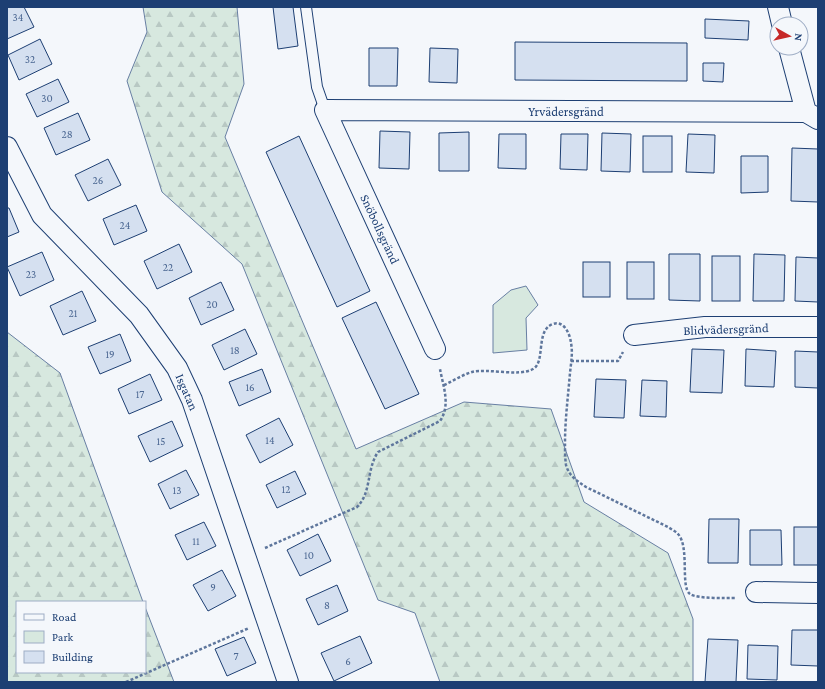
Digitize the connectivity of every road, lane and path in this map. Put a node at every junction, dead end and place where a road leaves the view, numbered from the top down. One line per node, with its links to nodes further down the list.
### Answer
1 (306, 7): 3 (lane)
2 (792, 56): 4 (street)
3 (325, 110): 4 (street, Yrvädersgränd); 8 (street, Snöbollsgränd)
4 (812, 116)
5 (7, 147): 11 (street, Isgatan)
6 (818, 327): 7 (street, Blidvädersgränd)
7 (634, 335): 9 (path)
8 (435, 349): 10 (path)
9 (571, 361): 10 (path); 12 (path)
10 (444, 385): 11 (path)
11 (246, 557): 14 (street, Isgatan)
12 (756, 592): 13 (street)
13 (818, 593)
14 (267, 620): 15 (path); 16 (street, Isgatan)
15 (126, 682)
16 (288, 682)

